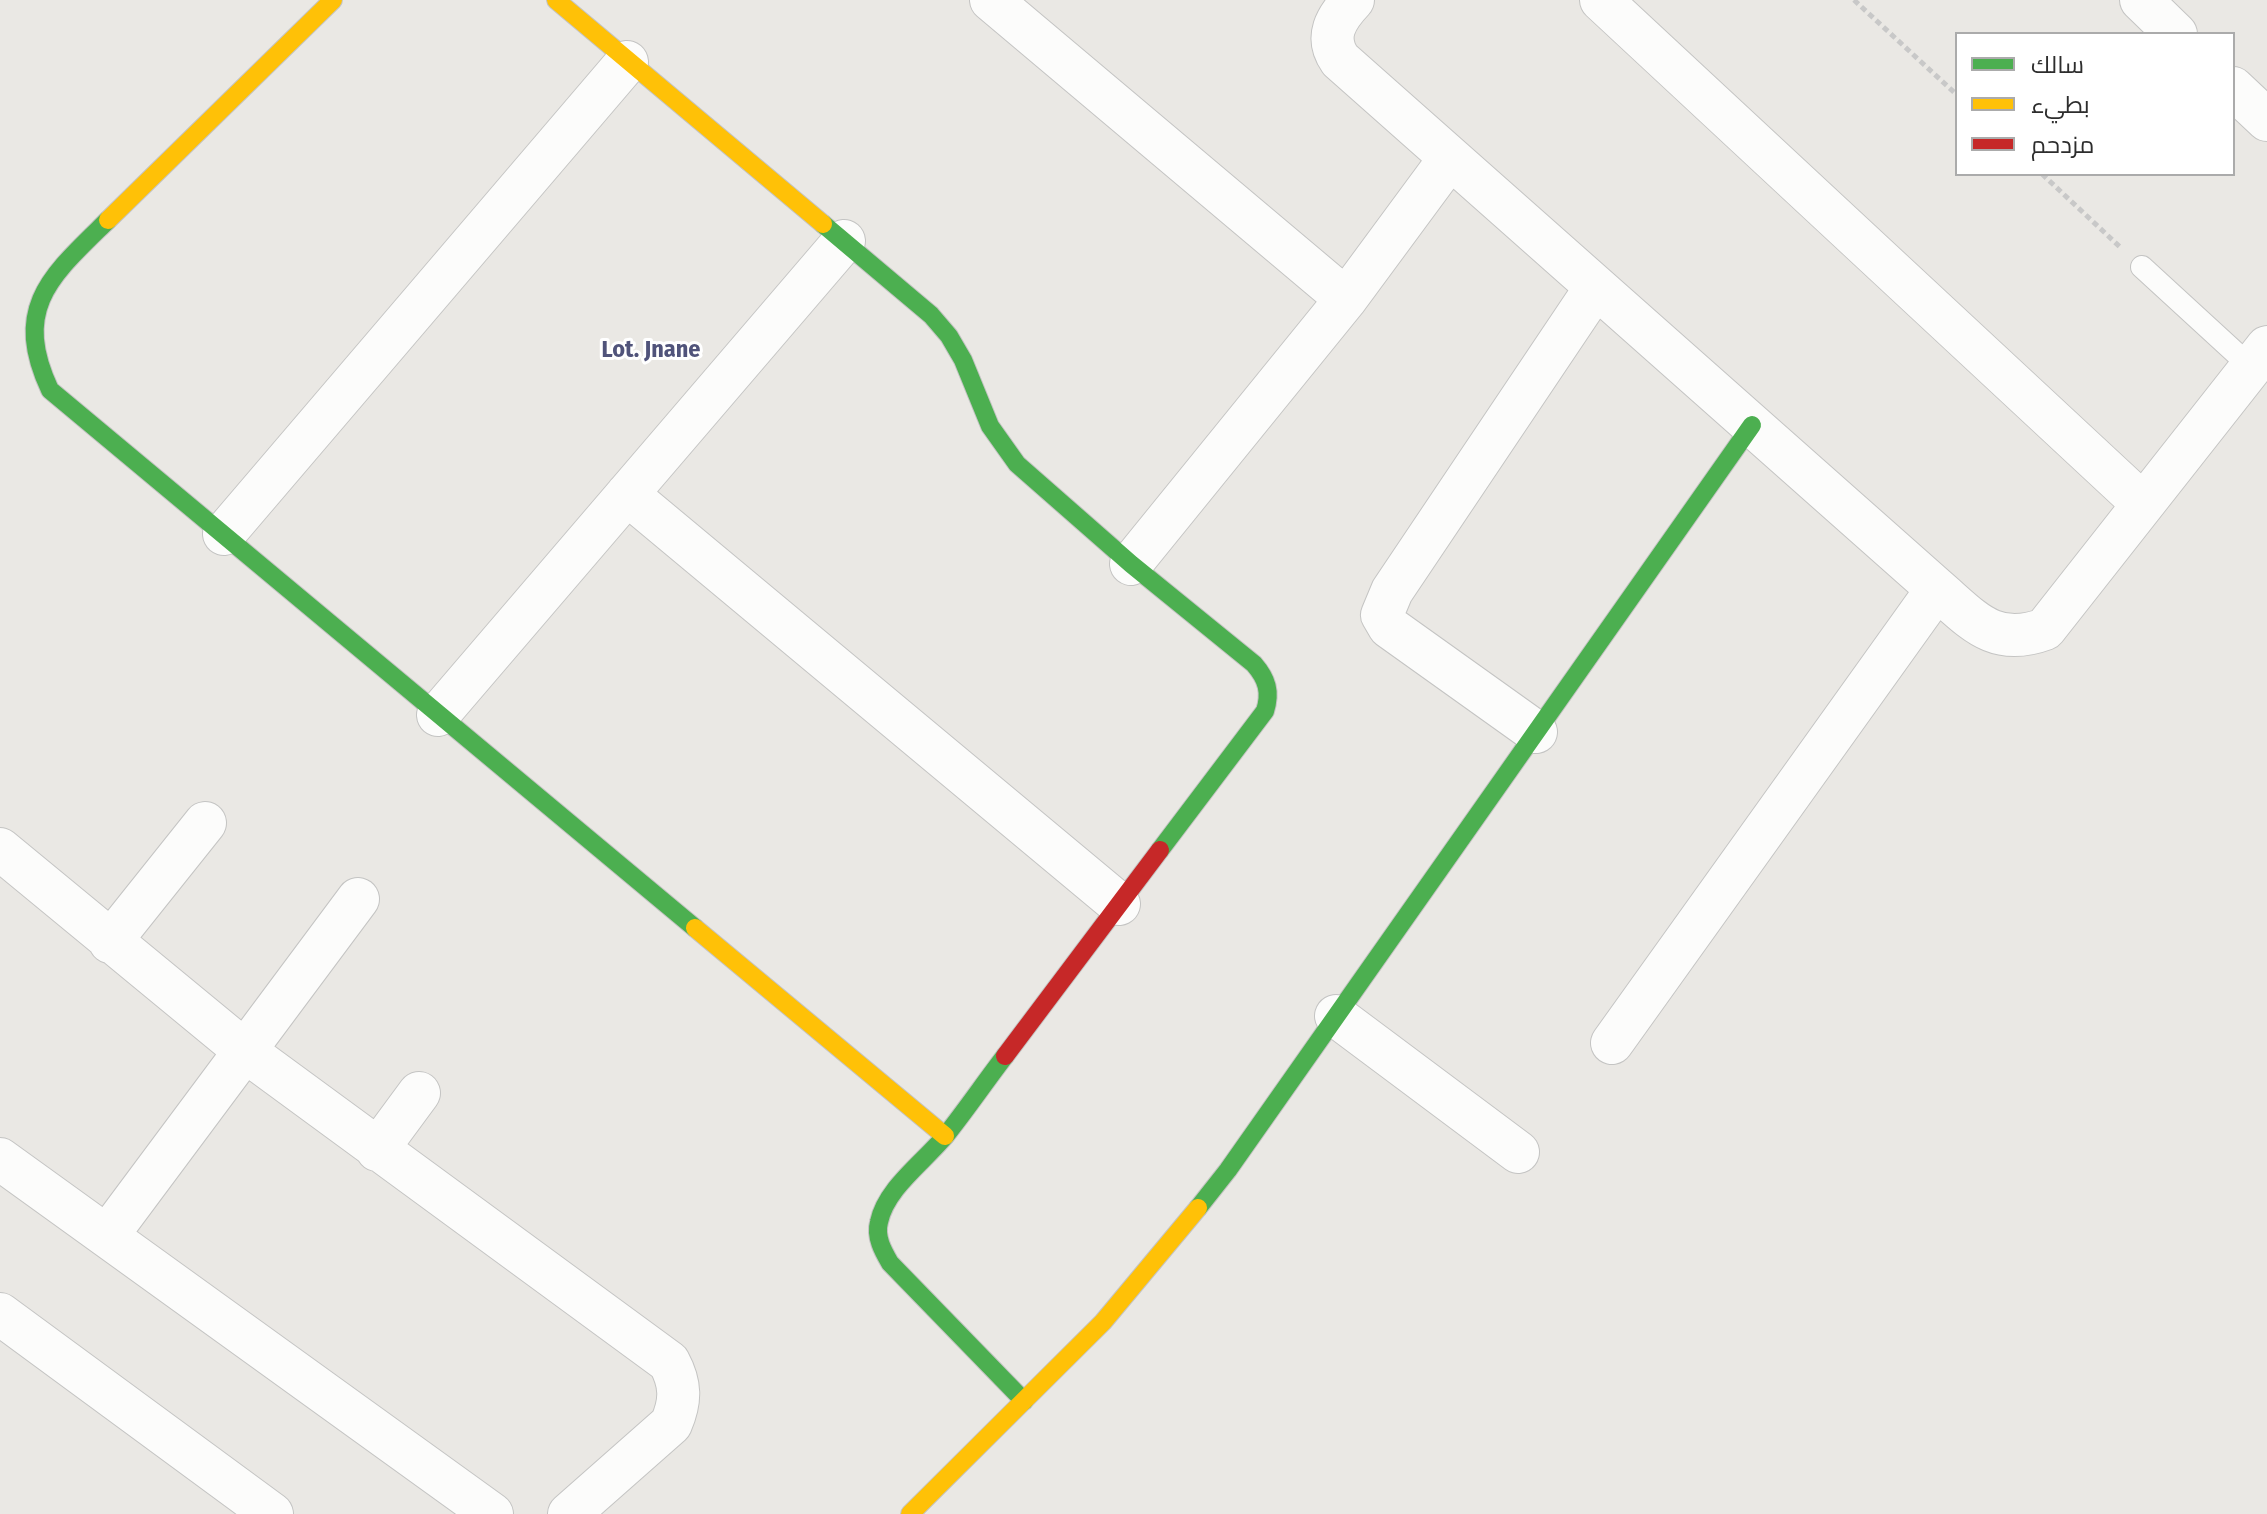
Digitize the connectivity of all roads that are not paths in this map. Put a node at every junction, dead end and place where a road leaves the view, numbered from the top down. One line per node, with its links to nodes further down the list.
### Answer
1 (333, 0): 20 (street)
2 (556, 0): 8 (street)
3 (991, 0): 15 (street)
4 (1353, 0): 11 (street)
5 (1601, 0): 19 (street)
6 (2141, 0): 7 (street)
7 (2174, 32)
8 (627, 62): 12 (street); 20 (street)
9 (2235, 90): 10 (street)
10 (2267, 120)
11 (1450, 158): 14 (street); 15 (street)
12 (844, 241): 18 (street); 21 (street)
13 (2142, 267): 16 (lane)
14 (1596, 287): 17 (street); 24 (street)
15 (1346, 299): 21 (street)
16 (2259, 357): 19 (street)
17 (1752, 425): 22 (street); 24 (street)
18 (627, 494): 23 (street); 28 (street)
19 (2143, 504): 22 (street)
20 (224, 534): 23 (street)
21 (1131, 564): 28 (street)
22 (1937, 589): 31 (street)
23 (438, 715): 34 (street)
24 (1536, 732): 30 (street)
25 (205, 823): 29 (street)
26 (0, 849): 29 (street)
27 (358, 899): 32 (street)
28 (1119, 904): 34 (street)
29 (110, 942): 32 (street)
30 (1336, 1016): 36 (street); 40 (street)
31 (1612, 1043)
32 (245, 1051): 35 (street); 38 (street)
33 (419, 1093): 35 (street)
34 (945, 1136): 40 (street)
35 (377, 1150): 43 (street)
36 (1518, 1152)
37 (0, 1159): 38 (street)
38 (107, 1236): 42 (street)
39 (0, 1314): 41 (street)
40 (1024, 1401): 44 (street)
41 (272, 1514)
42 (492, 1514)
43 (569, 1514)
44 (910, 1514)

